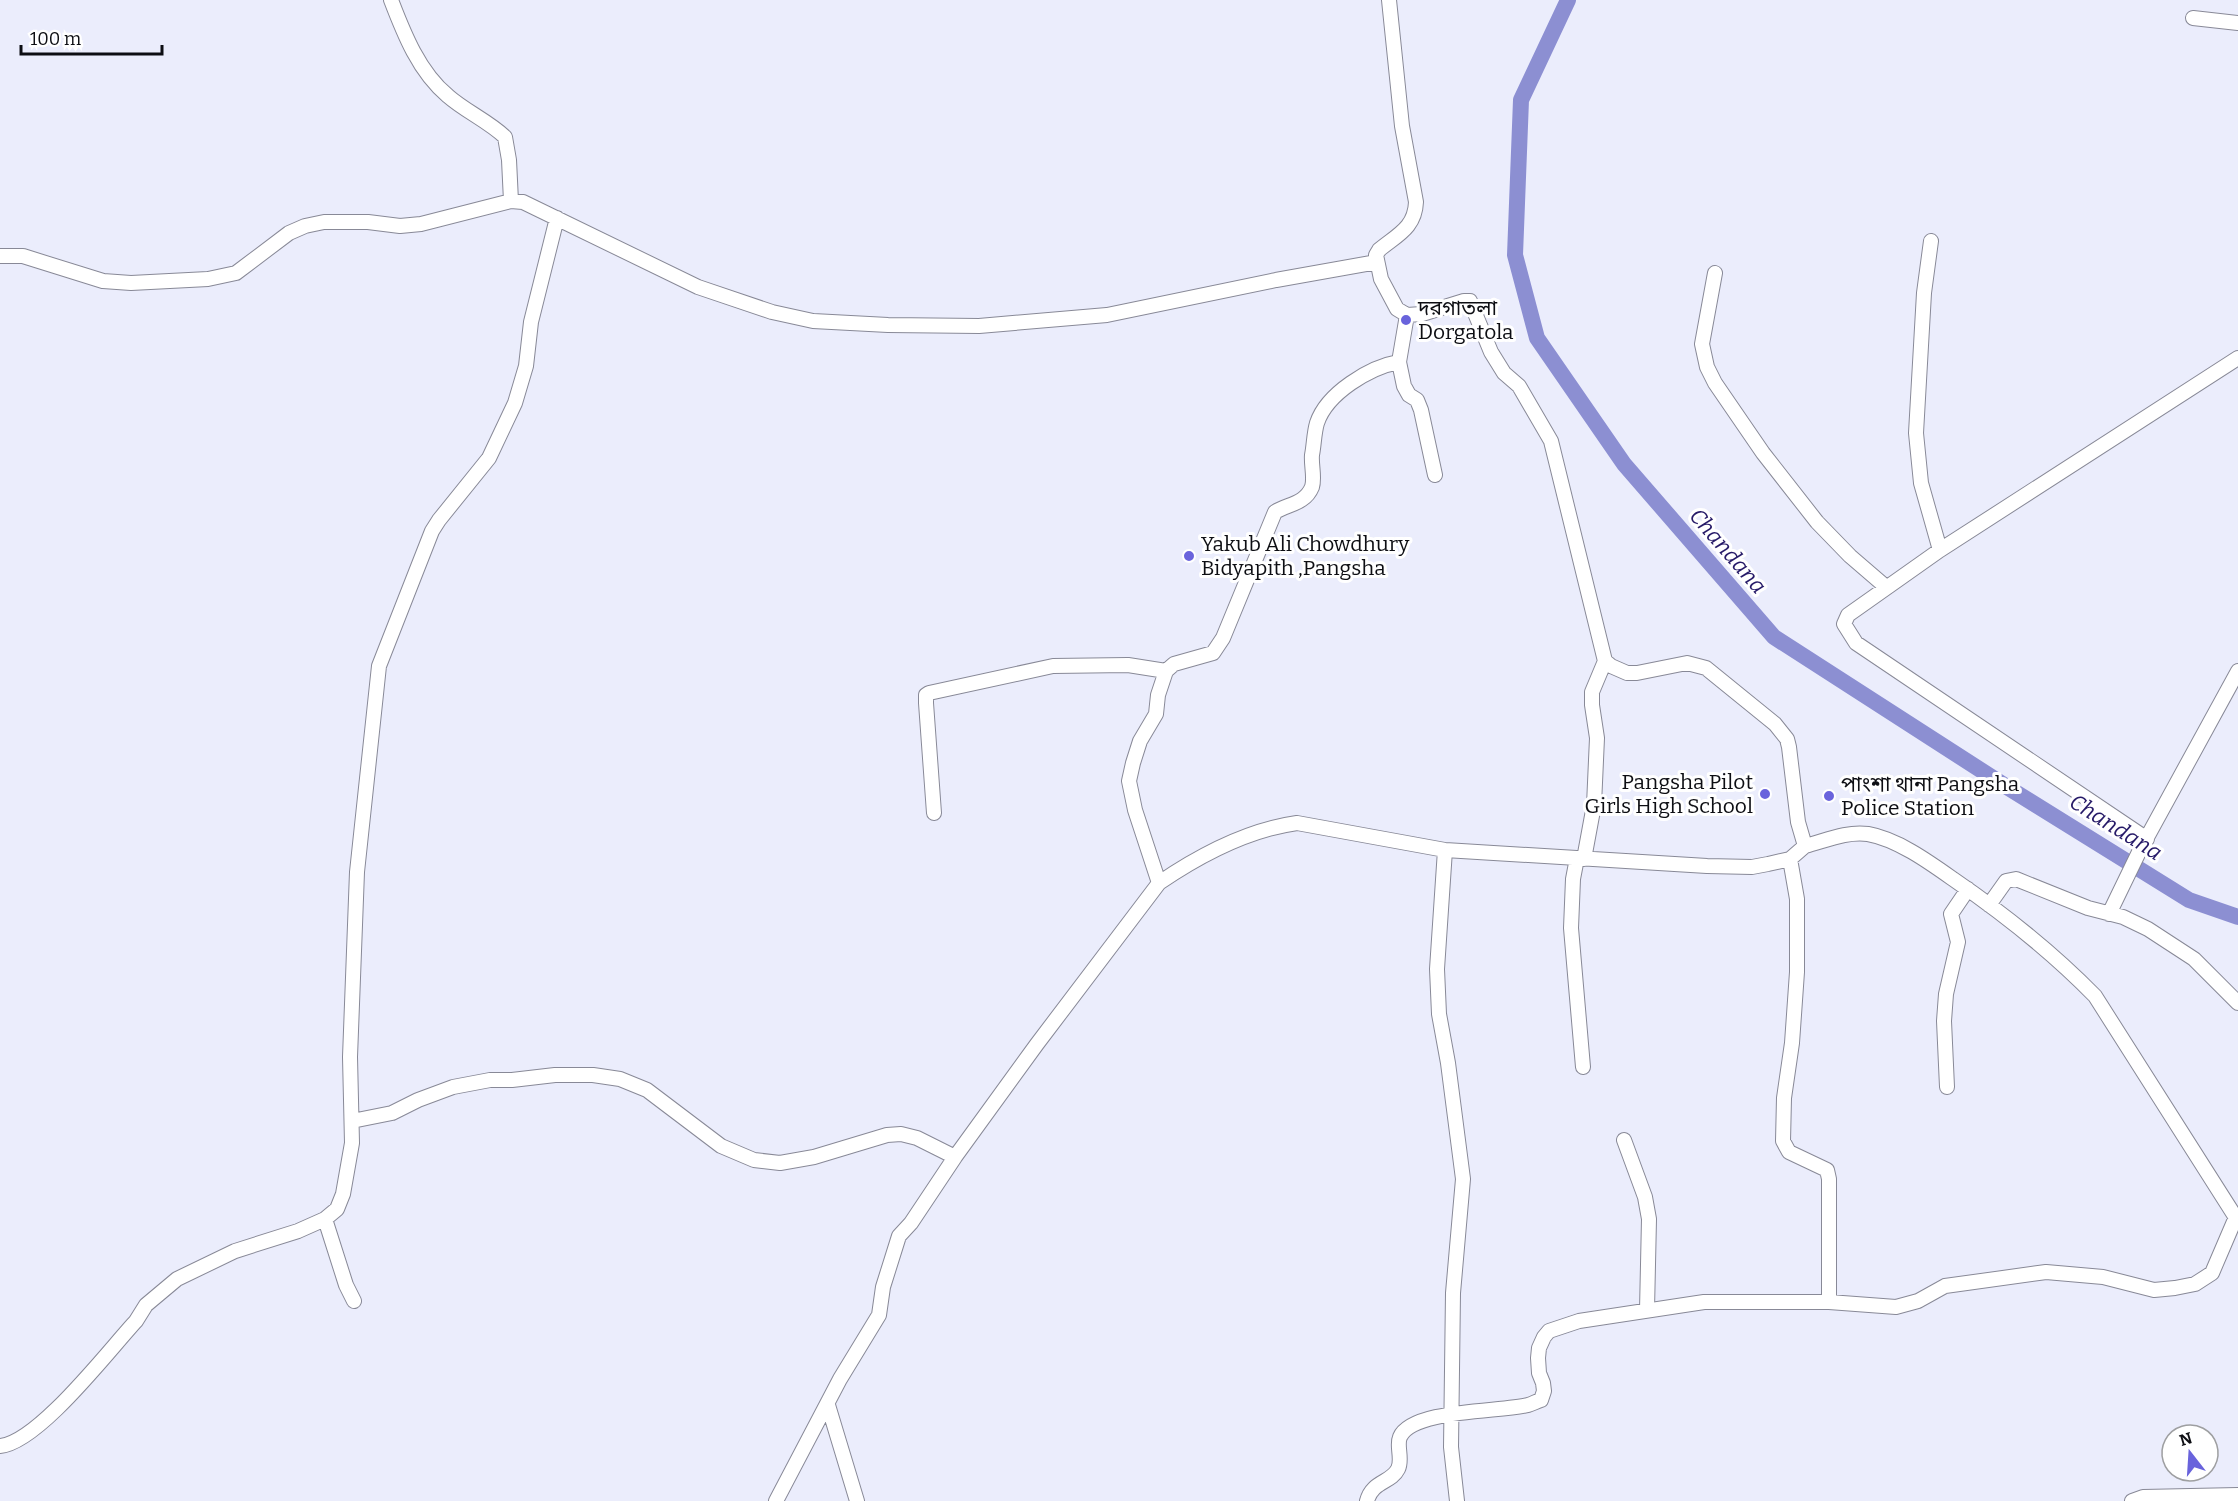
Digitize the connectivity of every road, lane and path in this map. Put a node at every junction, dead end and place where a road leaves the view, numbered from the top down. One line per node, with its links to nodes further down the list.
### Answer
1 (391, 0): 5 (street)
2 (1389, 0): 9 (street)
3 (2193, 18): 4 (street)
4 (2238, 23)
5 (511, 201): 6 (street); 8 (street)
6 (557, 218): 9 (street); 33 (street)
7 (1931, 241): 15 (street)
8 (0, 256)
9 (1377, 262): 11 (street)
10 (1715, 273): 16 (street)
11 (1407, 315): 13 (street); 17 (street)
12 (2238, 358): 15 (street)
13 (1399, 362): 14 (street); 18 (street)
14 (1435, 475)
15 (1940, 550): 16 (street)
16 (1886, 587): 21 (street)
17 (1605, 661): 22 (street); 24 (street)
18 (1166, 671): 20 (street); 26 (street)
19 (2238, 671): 21 (street)
20 (934, 813)
21 (2146, 839): 29 (street)
22 (1805, 846): 25 (street); 27 (street)
23 (1445, 850): 24 (street); 26 (street); 42 (street)
24 (1580, 859): 25 (street); 31 (street)
25 (1790, 859): 39 (street)
26 (1159, 883): 35 (street)
27 (1968, 889): 28 (street); 32 (street)
28 (1989, 905): 29 (street); 37 (street)
29 (2109, 914): 30 (street)
30 (2238, 1003)
31 (1583, 1067)
32 (1947, 1087)
33 (352, 1120): 35 (street); 36 (street)
34 (1624, 1140): 40 (street)
35 (955, 1157): 41 (street)
36 (325, 1219): 38 (street); 43 (street)
37 (2237, 1219): 39 (street)
38 (354, 1301)
39 (1829, 1302): 40 (street)
40 (1647, 1310): 42 (street)
41 (828, 1405): 45 (street); 46 (street)
42 (1452, 1413): 47 (street); 48 (street)
43 (0, 1446)
44 (2238, 1495): 49 (street)
45 (776, 1501)
46 (857, 1501)
47 (1367, 1501)
48 (1457, 1501)
49 (2132, 1501)

